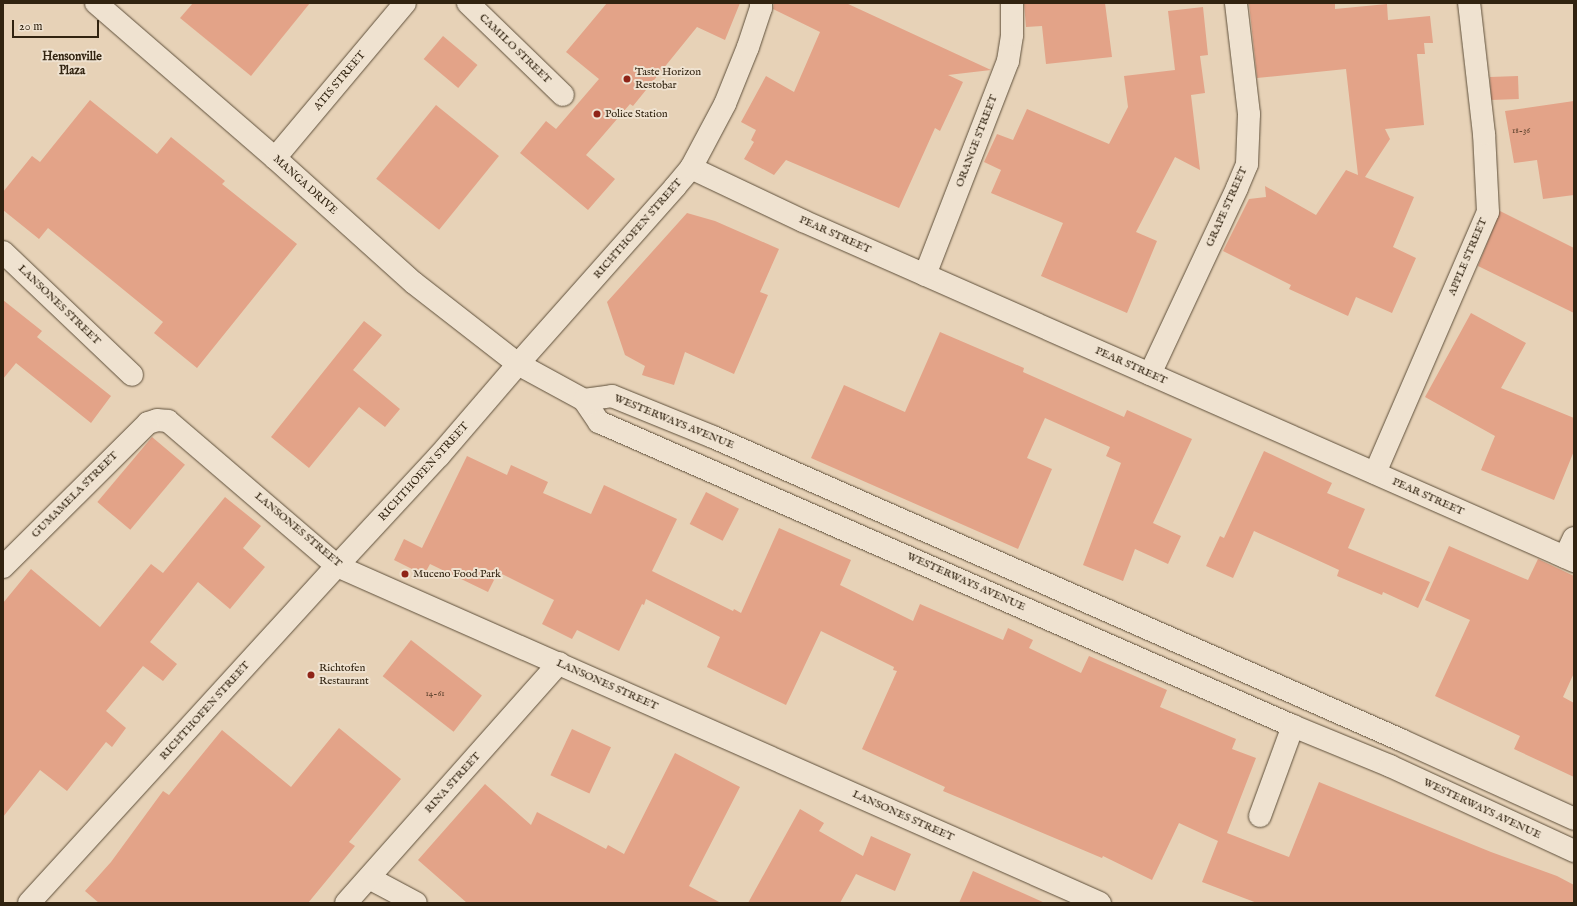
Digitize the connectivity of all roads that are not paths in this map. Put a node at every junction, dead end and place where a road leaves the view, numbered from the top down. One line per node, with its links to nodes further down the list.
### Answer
1 (96, 3): 9 (street, MANGA DRIVE)
2 (405, 3): 9 (street, ATIS STREET)
3 (468, 3): 8 (street, CAMILO STREET)
4 (761, 3): 10 (street, RICHTHOFEN STREET)
5 (1012, 3): 12 (street, ORANGE STREET)
6 (1236, 3): 14 (street, GRAPE STREET)
7 (1469, 3): 19 (street, APPLE STREET)
8 (563, 95)
9 (275, 158): 13 (street, MANGA DRIVE)
10 (691, 168): 12 (street, PEAR STREET); 13 (street, RICHTHOFEN STREET)
11 (3, 252): 15 (street, LANSONES STREET)
12 (925, 275): 14 (street, PEAR STREET)
13 (518, 364): 16 (street, WESTERWAYS AVENUE); 22 (street, RICHTHOFEN STREET)
14 (1150, 374): 19 (street, PEAR STREET)
15 (132, 375)
16 (584, 400): 18 (street, WESTERWAYS AVENUE); 20 (street, WESTERWAYS AVENUE)
17 (148, 423): 22 (street, LANSONES STREET); 23 (street, GUMAMELA STREET)
18 (740, 449): 20 (street, WESTERWAYS AVENUE); 24 (street, WESTERWAYS AVENUE)
19 (1375, 473): 21 (street, PEAR STREET)
20 (727, 477): 26 (street, WESTERWAYS AVENUE)
21 (1571, 552)
22 (337, 566): 25 (street, LANSONES STREET); 34 (street, RICHTHOFEN STREET)
23 (3, 567)
24 (1218, 659): 26 (street); 28 (street, WESTERWAYS AVENUE)
25 (559, 663): 33 (street, RINA STREET); 37 (street, LANSONES STREET)
26 (1205, 687): 27 (street, WESTERWAYS AVENUE)
27 (1294, 726): 29 (street, WESTERWAYS AVENUE); 30 (street)
28 (1401, 740): 29 (street); 31 (street, WESTERWAYS AVENUE)
29 (1390, 766): 32 (street, WESTERWAYS AVENUE)
30 (1260, 816)
31 (1574, 819)
32 (1574, 851)
33 (369, 878): 35 (street, RINA STREET); 36 (street)
34 (29, 903)
35 (346, 903)
36 (416, 903)
37 (1100, 903)

